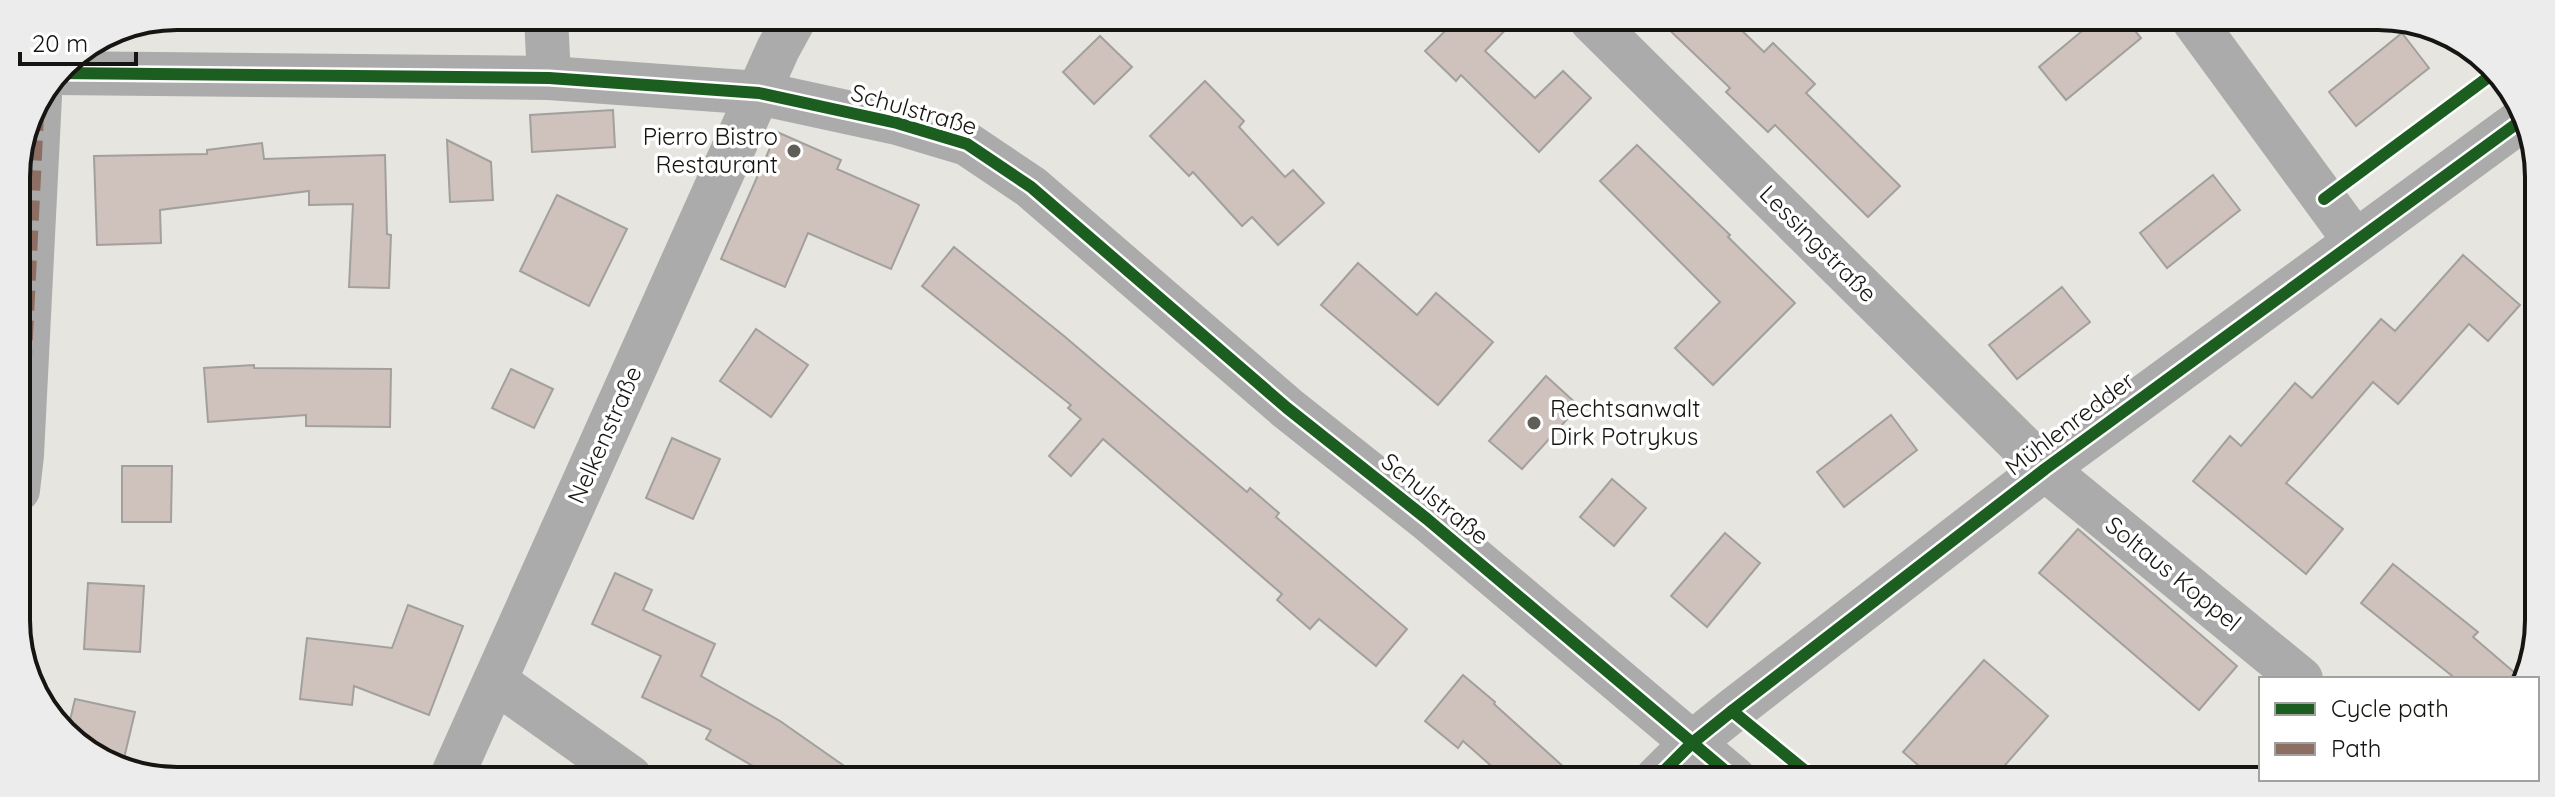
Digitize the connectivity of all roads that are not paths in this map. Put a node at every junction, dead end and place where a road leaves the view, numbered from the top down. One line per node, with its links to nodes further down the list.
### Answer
1 (547, 30): 6 (street)
2 (788, 30): 7 (street, Nelkenstraße)
3 (1601, 30): 12 (street, Lessingstraße)
4 (2201, 30): 10 (street)
5 (73, 73): 6 (street, Schulstraße)
6 (549, 78): 7 (street, Schulstraße)
7 (759, 93): 14 (street, Nelkenstraße); 15 (street, Schulstraße)
8 (2515, 125): 10 (street, Mühlenredder)
9 (38, 129): 11 (street)
10 (2355, 241): 12 (street, Mühlenredder)
11 (30, 295)
12 (2045, 469): 13 (street, Soltaus Koppel); 15 (street, Mühlenredder)
13 (2299, 677)
14 (495, 681): 16 (street, Nelkenstraße); 17 (street)
15 (1691, 744): 18 (street, Mühlenredder); 19 (street, Schulstraße)
16 (456, 767)
17 (616, 767)
18 (1668, 767)
19 (1720, 767)

